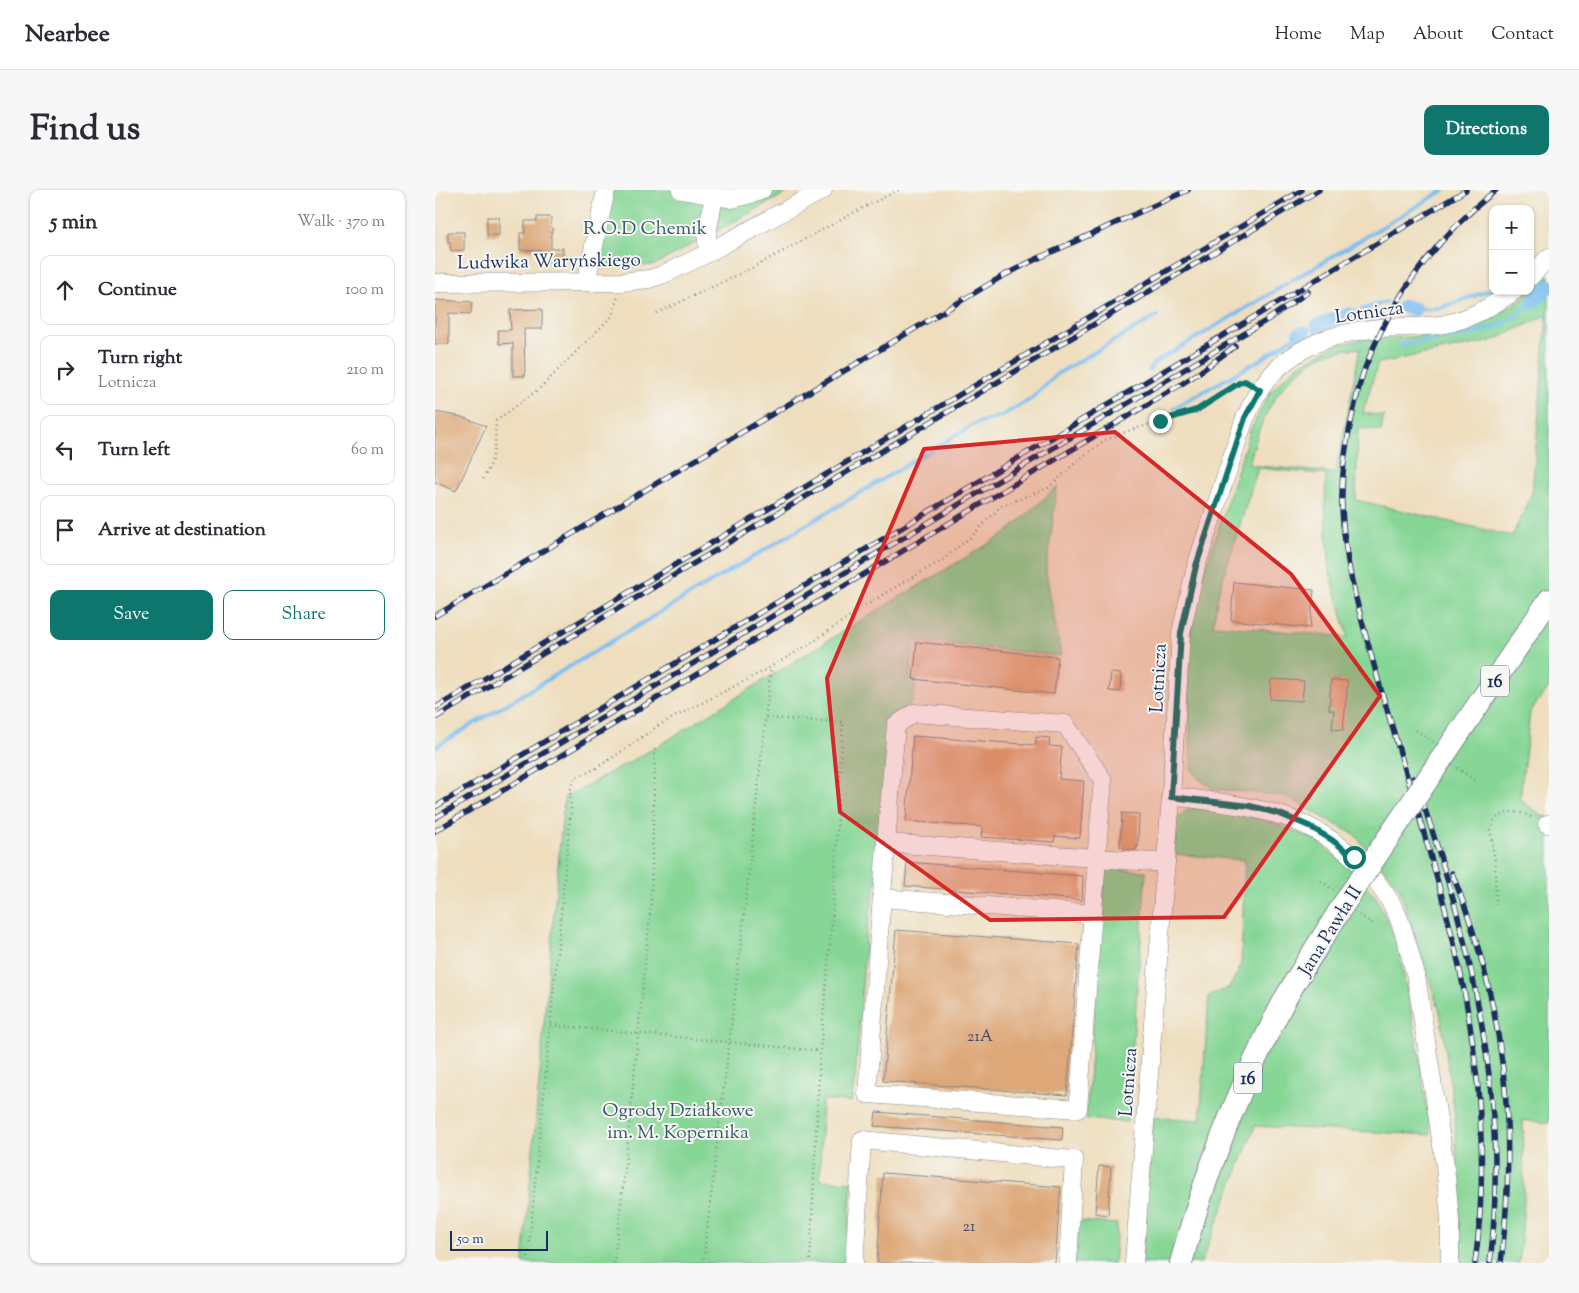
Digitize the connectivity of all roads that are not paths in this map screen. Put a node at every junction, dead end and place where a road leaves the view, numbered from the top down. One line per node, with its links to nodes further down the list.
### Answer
1 (606, 190): 9 (street)
2 (681, 190): 5 (street)
3 (762, 190): 5 (street)
4 (823, 190): 6 (street, Ludwika Waryńskiego)
5 (715, 193): 6 (street)
6 (712, 251): 9 (street, Ludwika Waryńskiego)
7 (1549, 257): 8 (street)
8 (1534, 273)
9 (588, 282): 10 (street, Ludwika Waryńskiego)
10 (435, 284)
11 (1507, 295): 13 (street, Lotnicza)
12 (1549, 600): 22 (main road, Jana Pawła II / 16, bridge)
13 (1171, 797): 16 (street, Lotnicza); 23 (street)
14 (886, 843): 15 (street); 15 (street); 17 (street)
15 (1097, 858): 16 (street); 18 (street)
16 (1166, 863): 21 (street, Lotnicza)
17 (882, 898): 18 (street); 18 (street)
18 (1093, 914)
19 (854, 1263): 20 (street)
20 (1068, 1263)
21 (1134, 1263)
22 (1181, 1263)
23 (1450, 1263)

